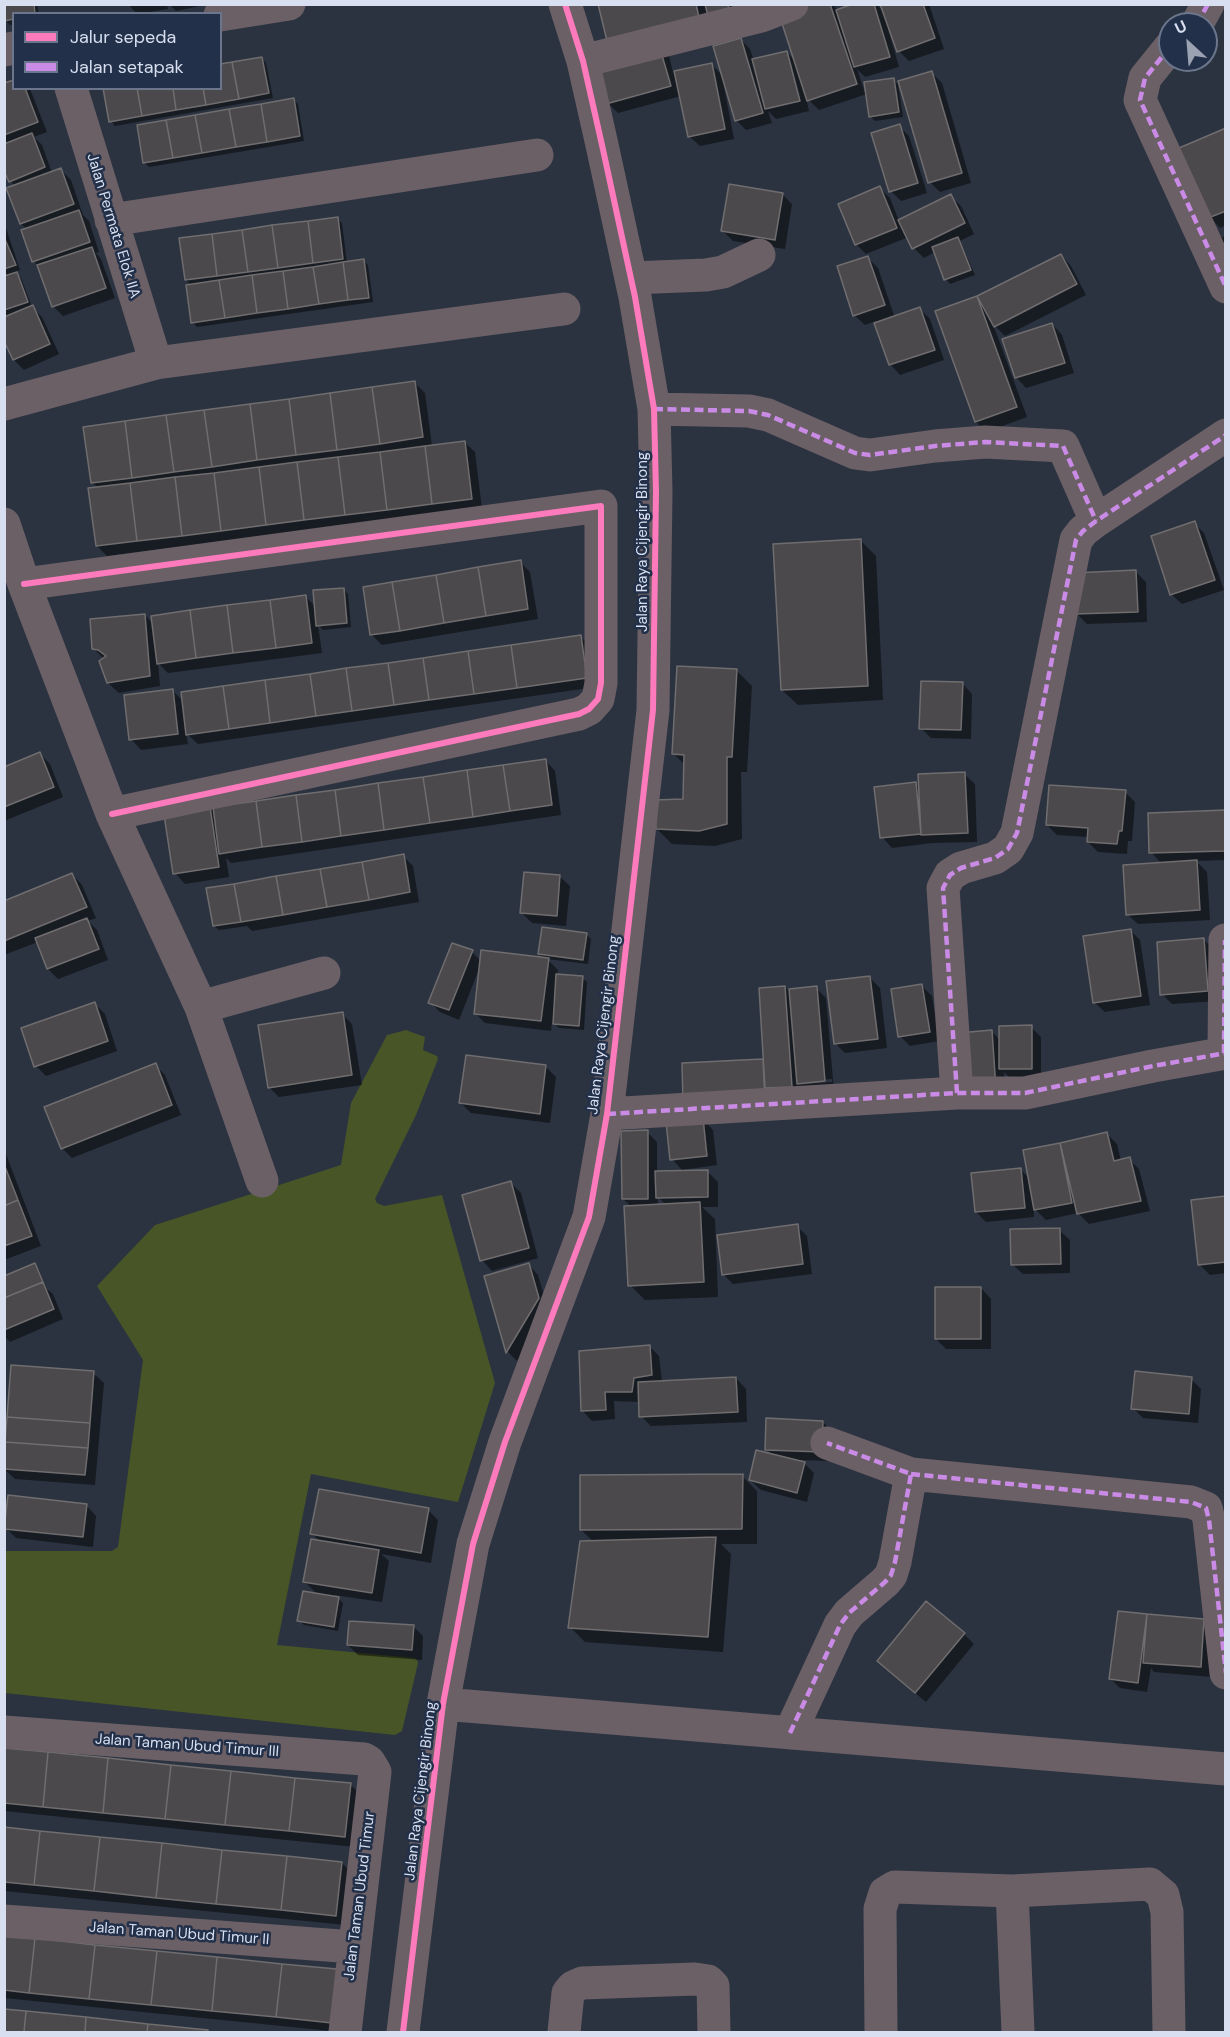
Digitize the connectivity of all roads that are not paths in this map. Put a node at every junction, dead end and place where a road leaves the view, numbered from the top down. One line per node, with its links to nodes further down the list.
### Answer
1 (289, 4): 4 (street)
2 (566, 4): 5 (street, Jalan Raya Cijengir Binong)
3 (792, 4): 5 (street)
4 (222, 15)
5 (583, 61): 11 (street, Jalan Raya Cijengir Binong)
6 (1158, 62): 12 (street)
7 (72, 90): 9 (street, Jalan Permata Elok IIA)
8 (537, 155): 9 (street)
9 (111, 220): 14 (street, Jalan Permata Elok IIA)
10 (759, 255): 11 (street)
11 (631, 278): 16 (street, Jalan Raya Cijengir Binong)
12 (1226, 287)
13 (564, 309): 14 (street)
14 (156, 363): 15 (street)
15 (4, 404)
16 (654, 410): 18 (street); 27 (street, Jalan Raya Cijengir Binong)
17 (1226, 435): 18 (street)
18 (1096, 521): 26 (street)
19 (4, 524): 20 (street)
20 (24, 584): 21 (street); 21 (street)
21 (112, 814): 24 (street)
22 (1224, 940): 25 (street)
23 (324, 973): 24 (street)
24 (201, 1007): 28 (street)
25 (1225, 1053): 26 (street)
26 (957, 1093): 27 (street)
27 (607, 1114): 32 (street, Jalan Raya Cijengir Binong)
28 (262, 1181)
29 (827, 1443): 30 (street)
30 (911, 1474): 31 (street); 34 (street)
31 (1226, 1673)
32 (443, 1704): 34 (street); 41 (street, Jalan Raya Cijengir Binong)
33 (4, 1732): 35 (street, Jalan Taman Ubud Timur III)
34 (790, 1733): 36 (street)
35 (369, 1762): 39 (street, Jalan Taman Ubud Timur)
36 (1226, 1769)
37 (1012, 1891): 45 (street); 46 (street); 47 (street)
38 (4, 1921): 39 (street, Jalan Taman Ubud Timur II)
39 (354, 1947): 40 (street, Jalan Taman Ubud Timur)
40 (345, 2032)
41 (403, 2032): 42 (street)
42 (430, 2032)
43 (564, 2032): 44 (street)
44 (714, 2032)
45 (881, 2032)
46 (1018, 2032)
47 (1169, 2032)

